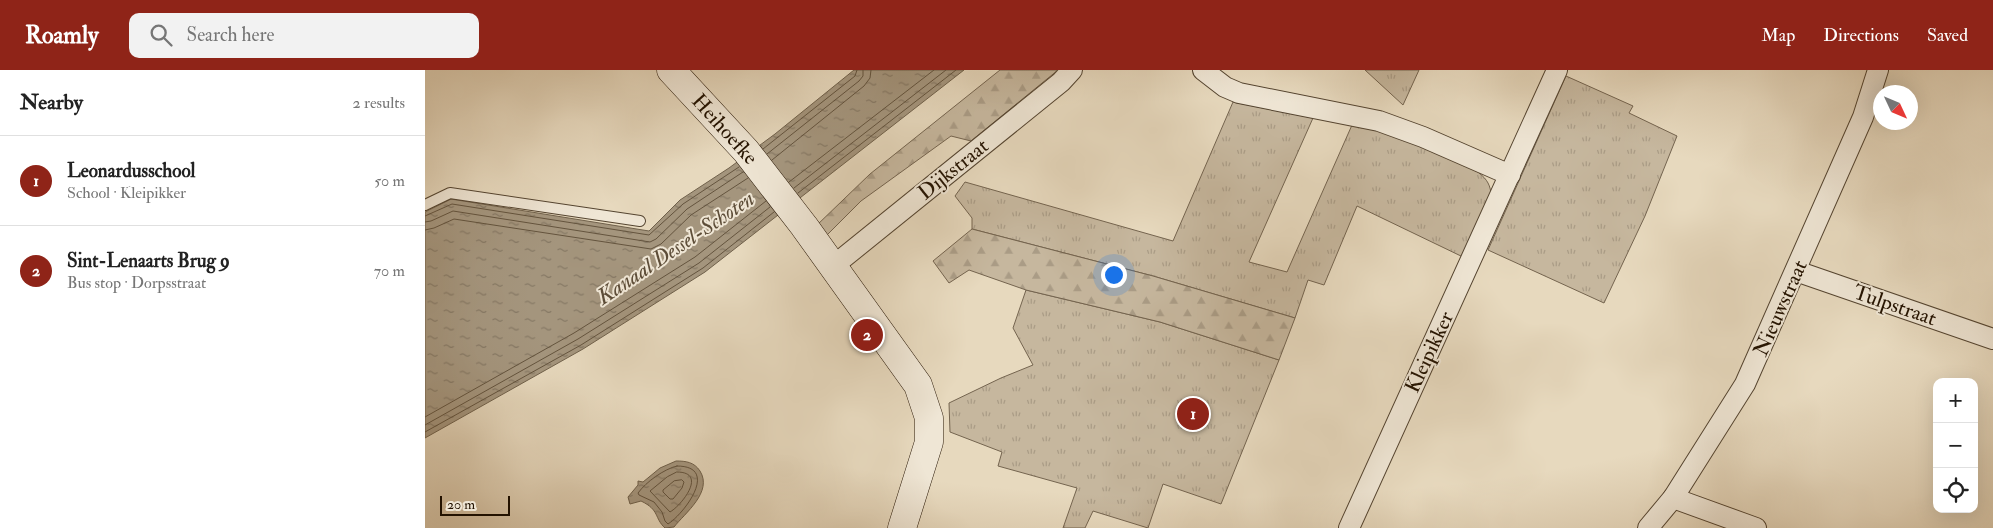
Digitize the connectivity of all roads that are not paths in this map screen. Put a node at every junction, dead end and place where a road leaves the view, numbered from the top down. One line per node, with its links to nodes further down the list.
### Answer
1 (671, 70): 9 (street, Heihoefke)
2 (1072, 70): 9 (street, Dijkstraat)
3 (1203, 70): 6 (street)
4 (1557, 70): 6 (street, Kleipikker)
5 (1877, 70): 10 (street, Nieuwstraat)
6 (1510, 175): 14 (street, Kleipikker)
7 (425, 205): 8 (lane)
8 (640, 221)
9 (832, 267): 13 (street, Heihoefke)
10 (1796, 271): 11 (street, Tulpstraat); 12 (street, Nieuwstraat)
11 (1993, 339)
12 (1673, 498): 15 (street, Nieuwstraat); 16 (street)
13 (902, 528)
14 (1349, 528)
15 (1648, 528)
16 (1756, 528)

